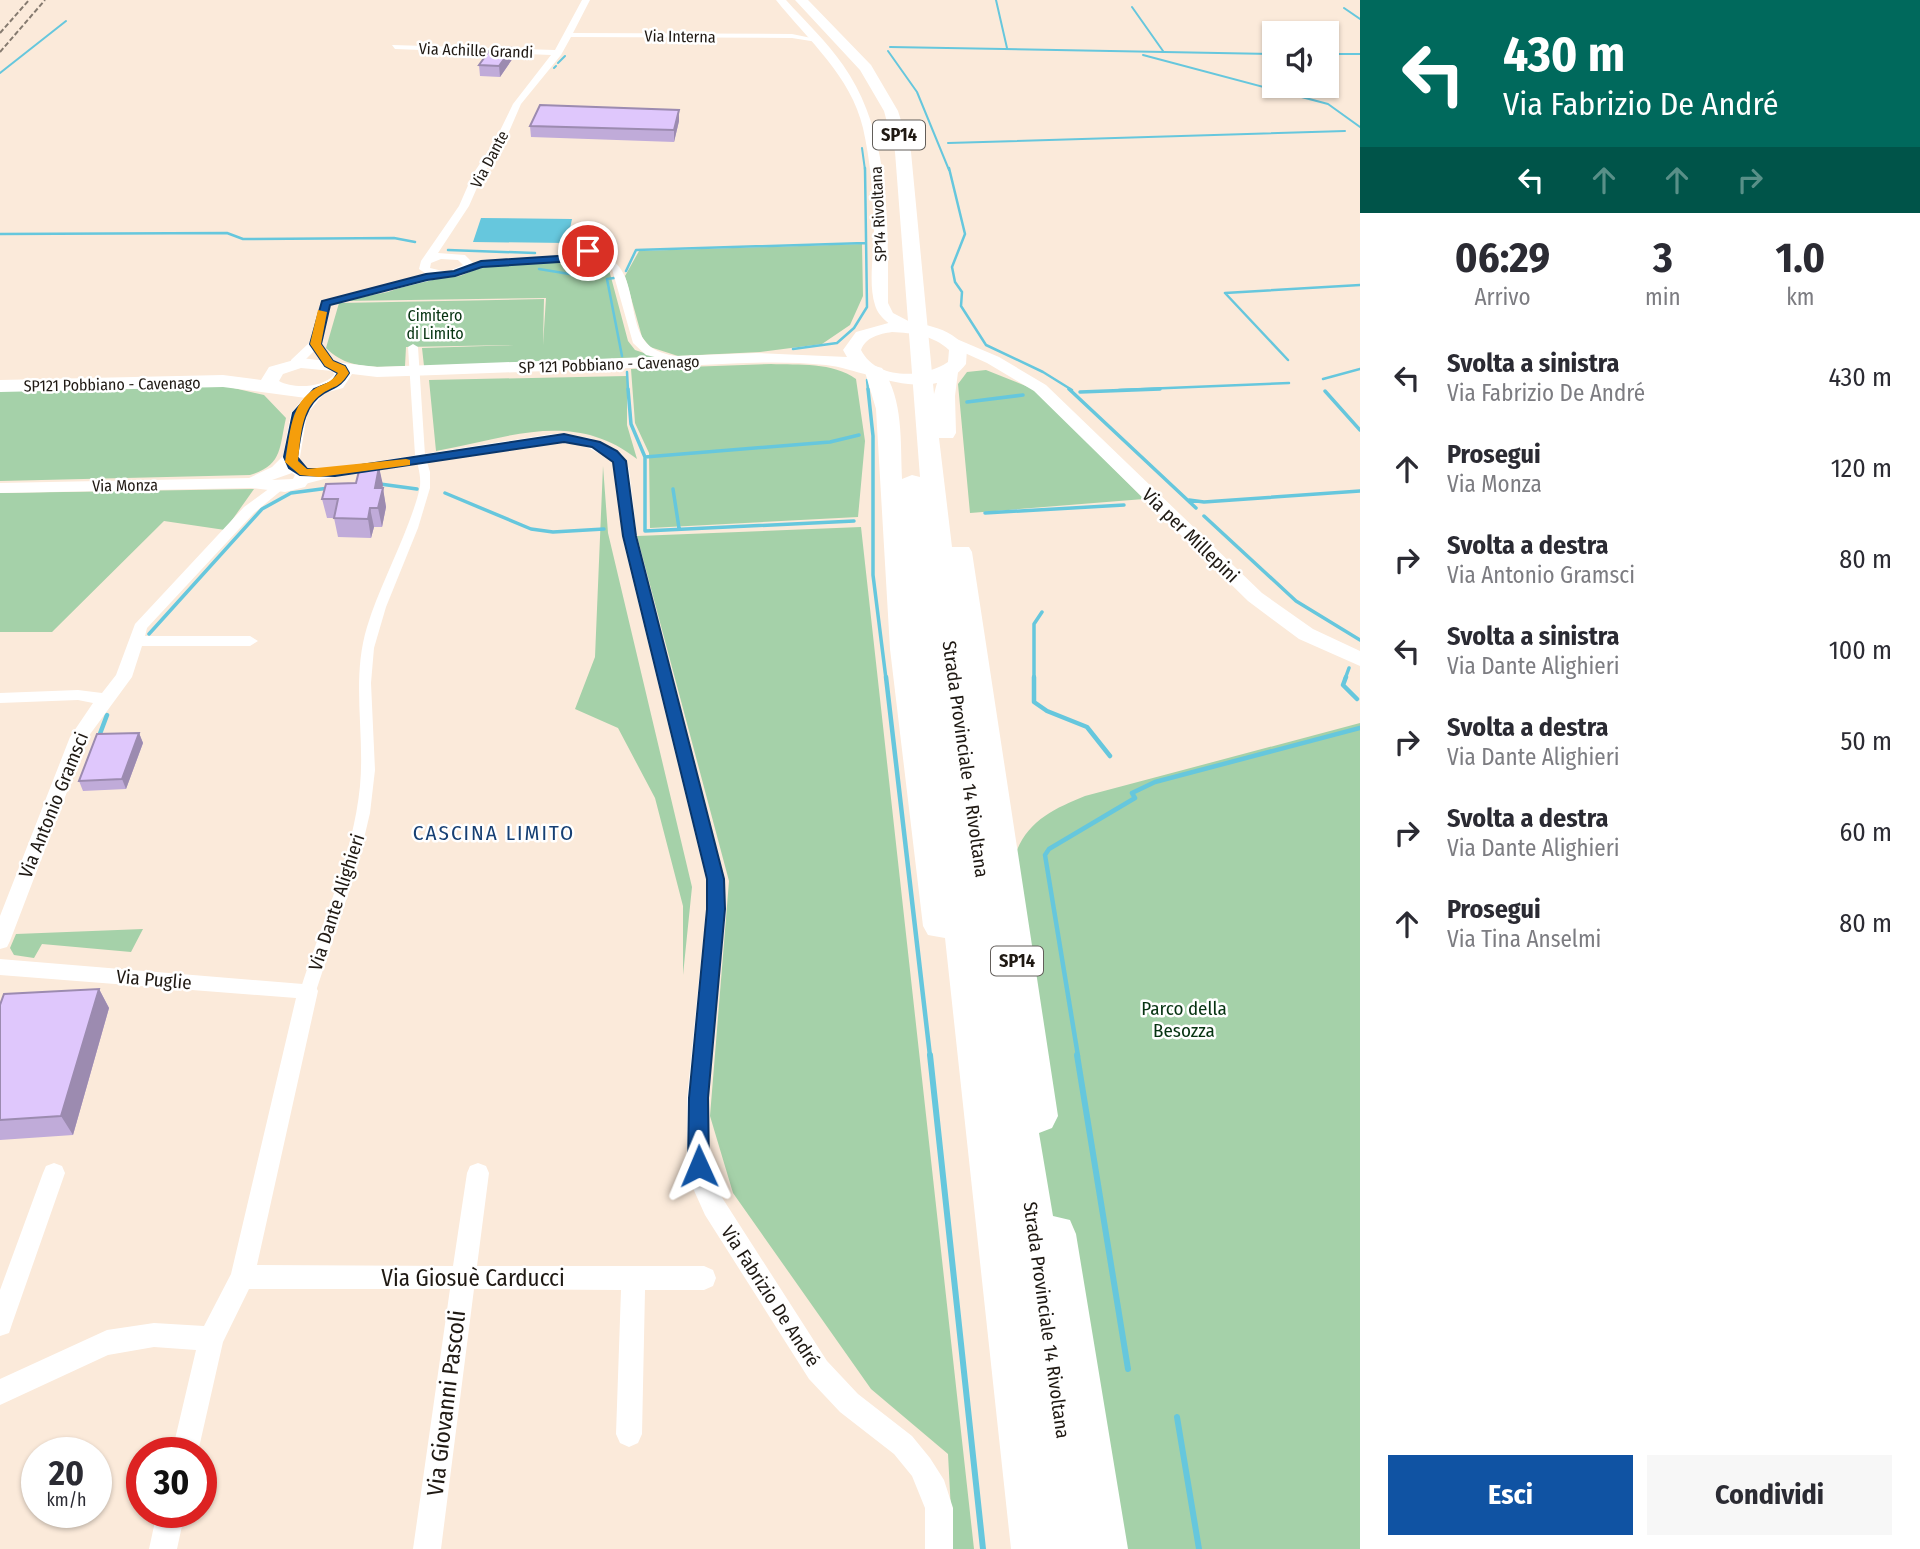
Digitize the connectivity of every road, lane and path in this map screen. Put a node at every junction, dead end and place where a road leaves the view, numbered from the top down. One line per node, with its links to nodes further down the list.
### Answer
1 (586, 0): 5 (street, Via Dante)
2 (780, 0): 6 (street, SP14 Rivoltana)
3 (792, 0): 17 (highway, Strada Provinciale 14 Rivoltana / SP14)
4 (801, 0): 17 (highway, Strada Provinciale 14 Rivoltana / SP14)
5 (569, 34): 7 (street, Via Interna); 9 (street, Via Dante)
6 (813, 35): 7 (street, Via Interna); 7 (street, Via Interna); 16 (street, SP14 Rivoltana)
7 (792, 36)
8 (395, 47): 9 (street, Via Achille Grandi)
9 (558, 53): 10 (street, Via Dante)
10 (440, 241): 11 (street); 12 (street)
11 (448, 255): 12 (street); 13 (street)
12 (427, 265): 14 (street); 15 (street)
13 (466, 265): 14 (street); 23 (street)
14 (440, 275): 15 (street)
15 (413, 281): 20 (street)
16 (880, 290): 18 (street, SP14 Rivoltana); 19 (street, SP14 Rivoltana)
17 (904, 299): 28 (highway, Strada Provinciale 14 Rivoltana / SP14)
18 (911, 328): 19 (main road, SP14 Rivoltana); 28 (main road, SP14 Rivoltana)
19 (860, 338): 22 (main road, SP 121 Pobbiano - Cavenago); 24 (main road)
20 (315, 344): 26 (street); 27 (street)
21 (413, 346): 25 (street, Via Dante Alighieri)
22 (756, 358): 23 (main road, SP 121 Pobbiano - Cavenago); 24 (main road, SP 121 Pobbiano - Cavenago)
23 (681, 361): 25 (main road, SP 121 Pobbiano - Cavenago)
24 (869, 369): 28 (main road); 58 (highway)
25 (415, 373): 26 (main road); 32 (street, Via Dante Alighieri)
26 (331, 377): 27 (main road); 27 (main road); 31 (street)
27 (283, 378): 29 (main road, SP121 Pobbiano - Cavenago); 31 (street)
28 (936, 378): 30 (street, Via per Millepini); 30 (street, Via per Millepini); 59 (highway, Strada Provinciale 14 Rivoltana / SP14); 60 (highway, Strada Provinciale 14 Rivoltana / SP14); 61 (highway, SP14)
29 (0, 386)
30 (1040, 388): 37 (street, Via per Millepini)
31 (299, 413): 33 (street)
32 (423, 460): 33 (street, Via Monza); 42 (street, Via Dante Alighieri); 57 (street, Via Fabrizio De André)
33 (286, 474): 34 (street, Via Monza); 35 (street, Via Antonio Gramsci)
34 (0, 488)
35 (134, 641): 36 (street); 39 (street, Via Antonio Gramsci)
36 (250, 641)
37 (1360, 659)
38 (0, 698): 39 (street)
39 (106, 699): 40 (street, Via Antonio Gramsci)
40 (0, 941)
41 (0, 967): 42 (street, Via Puglie)
42 (308, 991): 45 (street, Via Dante Alighieri)
43 (54, 1173): 49 (street)
44 (478, 1173): 48 (street, Via Giovanni Pascoli)
45 (242, 1277): 48 (street, Via Giosuè Carducci); 50 (street, Via Dante Alighieri)
46 (633, 1278): 47 (street, Via Giosuè Carducci); 48 (street, Via Giosuè Carducci); 52 (street)
47 (704, 1278)
48 (462, 1279): 56 (street, Via Giovanni Pascoli)
49 (0, 1324)
50 (211, 1339): 51 (street); 53 (street, Via Dante Alighieri)
51 (0, 1392)
52 (629, 1434)
53 (188, 1437)
54 (168, 1528): 55 (street)
55 (163, 1549)
56 (427, 1549)
57 (939, 1549)
58 (1016, 1549)
59 (1035, 1549)
60 (1078, 1549)
61 (1104, 1549)

